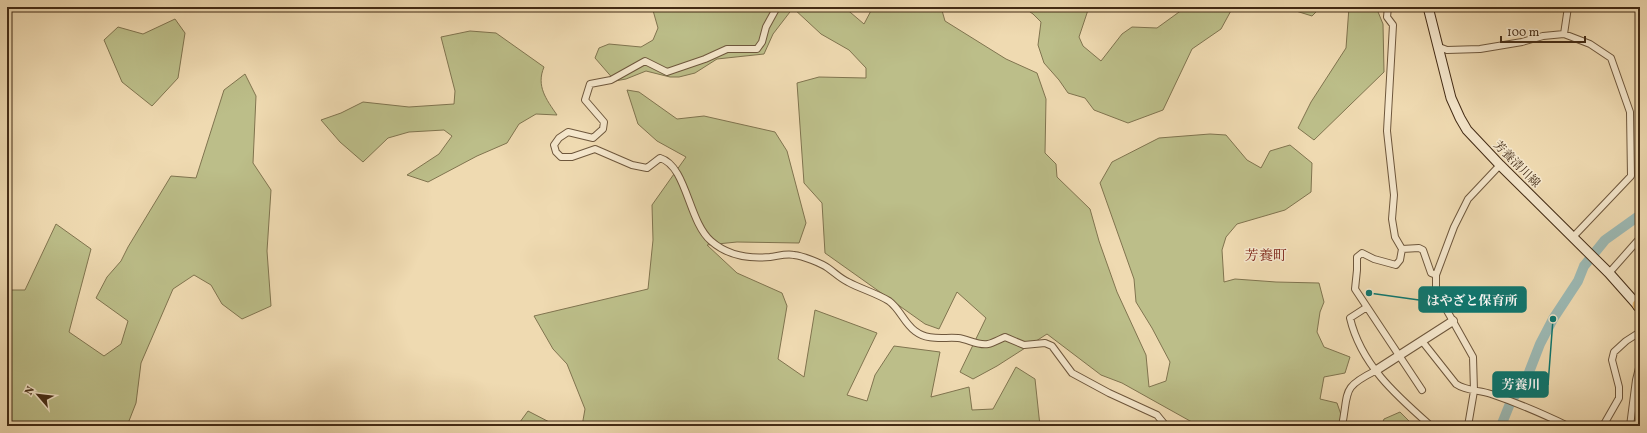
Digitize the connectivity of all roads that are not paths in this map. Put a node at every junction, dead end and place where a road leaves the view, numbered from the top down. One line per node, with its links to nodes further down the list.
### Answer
1 (777, 7): 24 (street)
2 (1388, 7): 10 (street)
3 (1428, 7): 6 (main road, 芳養清川線)
4 (1568, 7): 5 (street)
5 (1564, 34): 6 (street); 9 (street)
6 (1438, 47): 7 (main road, 芳養清川線)
7 (1500, 165): 9 (main road, 芳養清川線); 12 (street)
8 (1640, 238): 11 (street)
9 (1575, 239): 11 (main road, 芳養清川線)
10 (1402, 249): 12 (street); 13 (street)
11 (1607, 272): 14 (main road, 芳養清川線)
12 (1436, 275): 15 (street)
13 (1367, 307): 18 (street); 20 (street)
14 (1639, 307)
15 (1453, 321): 17 (street); 22 (street)
16 (1640, 332): 29 (street)
17 (1422, 341): 18 (street); 22 (street)
18 (1398, 356): 20 (street); 21 (street)
19 (1640, 364): 30 (street)
20 (1375, 371): 25 (street); 26 (street)
21 (1422, 390)
22 (1474, 390): 27 (street); 28 (street)
23 (1640, 424): 31 (street)
24 (1166, 426)
25 (1342, 426)
26 (1431, 426)
27 (1468, 426)
28 (1568, 426)
29 (1603, 426)
30 (1630, 426)
31 (1635, 426)

